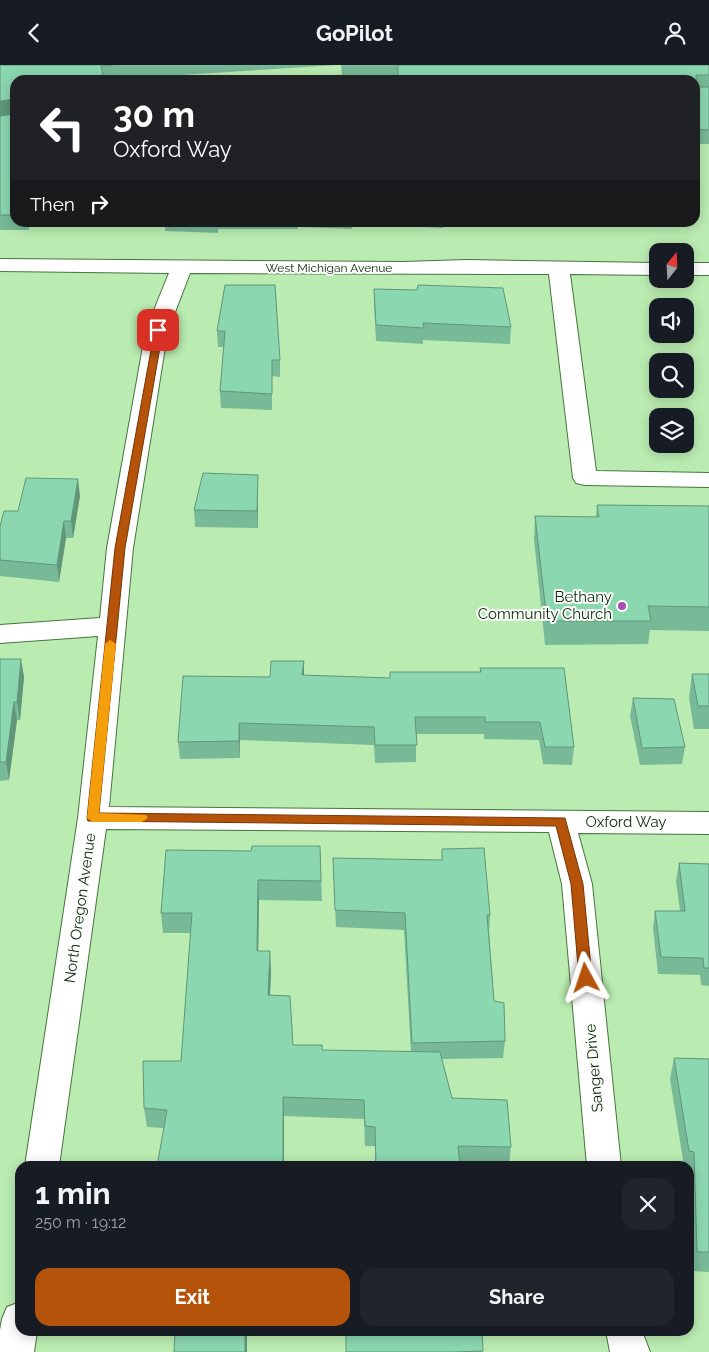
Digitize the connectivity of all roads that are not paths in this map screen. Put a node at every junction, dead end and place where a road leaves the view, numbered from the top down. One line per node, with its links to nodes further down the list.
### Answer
1 (0, 265): 2 (street, West Michigan Avenue)
2 (182, 267): 3 (street, West Michigan Avenue); 8 (street, North Oregon Avenue)
3 (559, 269): 4 (street, West Michigan Avenue); 7 (street)
4 (649, 269)
5 (694, 269): 6 (street)
6 (709, 269)
7 (709, 479)
8 (112, 626): 9 (street); 10 (street, North Oregon Avenue)
9 (0, 634)
10 (93, 818): 11 (street, Oxford Way); 13 (street, North Oregon Avenue)
11 (561, 821): 12 (street, Oxford Way); 14 (street, Sanger Drive)
12 (709, 823)
13 (43, 1161)
14 (604, 1161)
15 (17, 1336): 17 (street)
16 (625, 1336): 18 (street)
17 (15, 1352)
18 (631, 1352)

